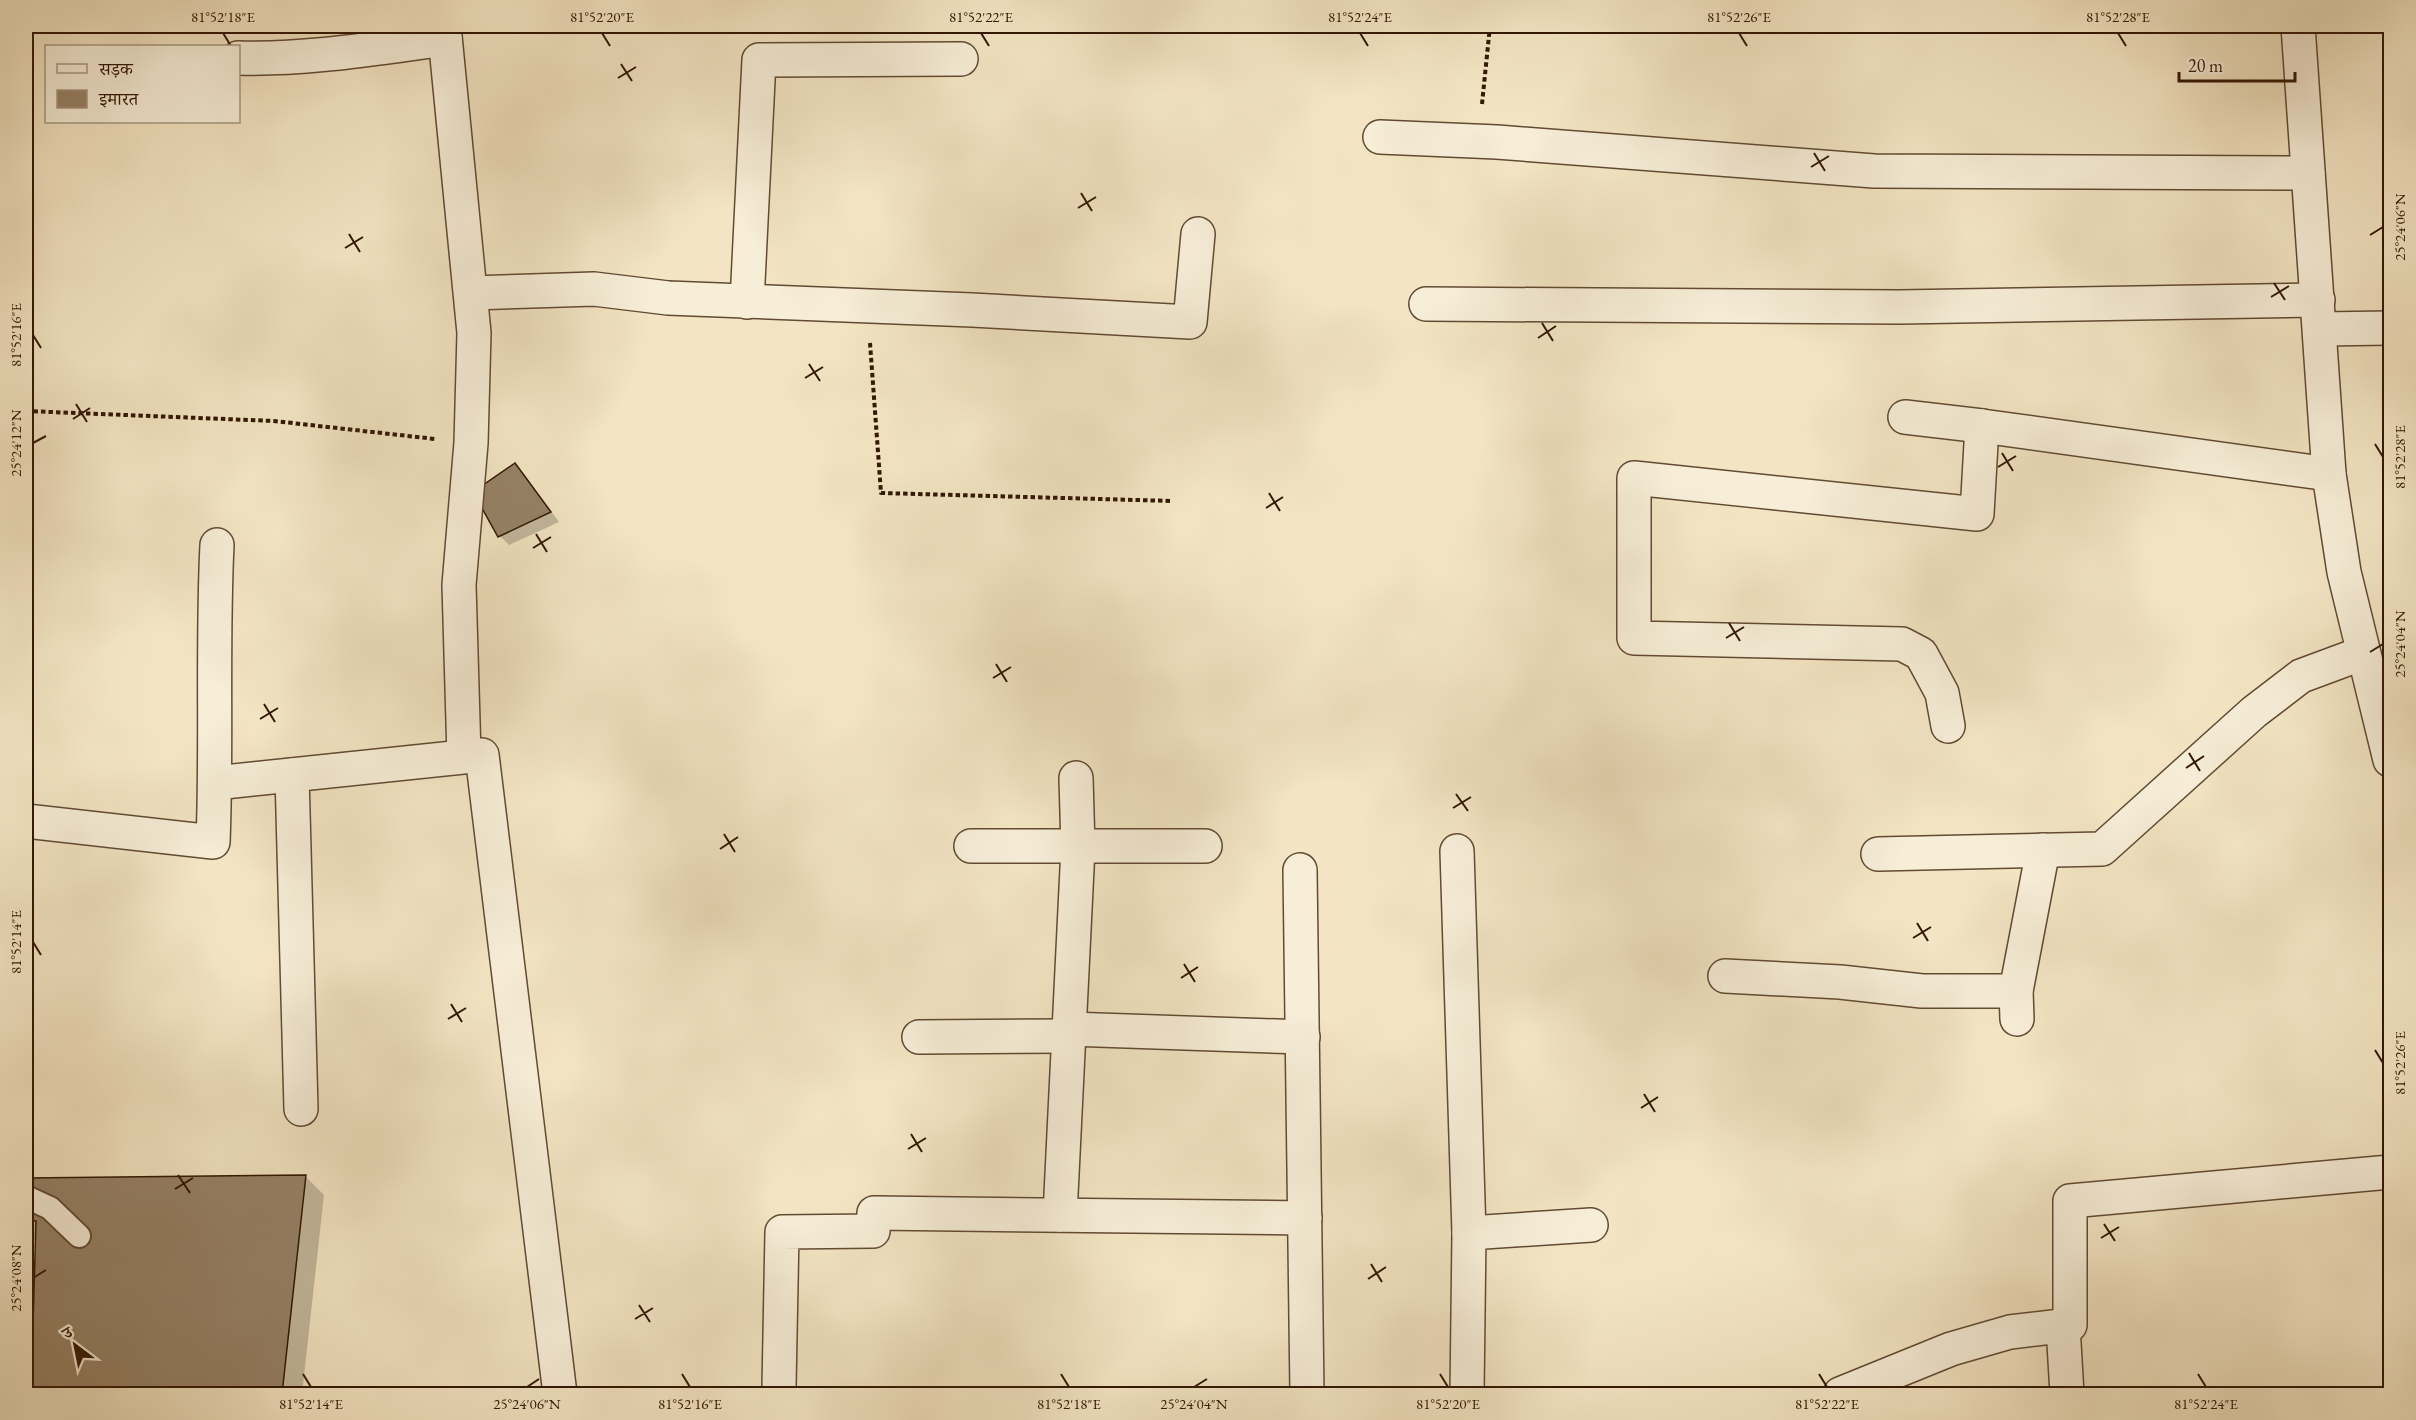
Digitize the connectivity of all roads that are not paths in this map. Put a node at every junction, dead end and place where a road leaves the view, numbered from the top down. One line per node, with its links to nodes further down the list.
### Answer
1 (2298, 26): 6 (street)
2 (445, 32): 3 (street); 8 (street)
3 (240, 58)
4 (961, 59): 9 (street)
5 (1380, 137): 6 (street)
6 (2307, 172): 11 (street)
7 (1198, 234): 9 (street)
8 (471, 293): 9 (street); 19 (street)
9 (747, 302)
10 (1426, 304): 11 (street)
11 (2319, 314): 12 (street); 15 (street)
12 (2391, 328)
13 (1905, 417): 14 (street)
14 (1982, 426): 15 (street); 18 (street)
15 (2329, 474): 17 (street)
16 (217, 545): 23 (street)
17 (2374, 670): 20 (street); 28 (street)
18 (1948, 726)
19 (464, 756): 21 (street); 46 (street)
20 (2391, 760)
21 (292, 775): 23 (street); 36 (street)
22 (1076, 778): 27 (street)
23 (215, 783): 24 (street)
24 (26, 821)
25 (971, 846): 27 (street)
26 (1205, 846): 27 (street)
27 (1078, 848): 33 (street)
28 (2043, 850): 30 (street); 32 (street)
29 (1457, 851): 42 (street)
30 (1878, 854)
31 (1300, 870): 35 (street)
32 (1725, 976)
33 (1068, 1032): 34 (street); 35 (street); 39 (street)
34 (918, 1037)
35 (1303, 1037): 40 (street)
36 (301, 1109)
37 (2391, 1172): 44 (street)
38 (26, 1197): 43 (lane)
39 (1060, 1215): 40 (street); 45 (street)
40 (1305, 1218): 47 (street)
41 (1591, 1225): 42 (street)
42 (1469, 1233): 48 (street)
43 (80, 1236)
44 (2063, 1326): 49 (street); 50 (street)
45 (779, 1387)
46 (560, 1395)
47 (1307, 1395)
48 (1467, 1395)
49 (1840, 1395)
50 (2067, 1395)

